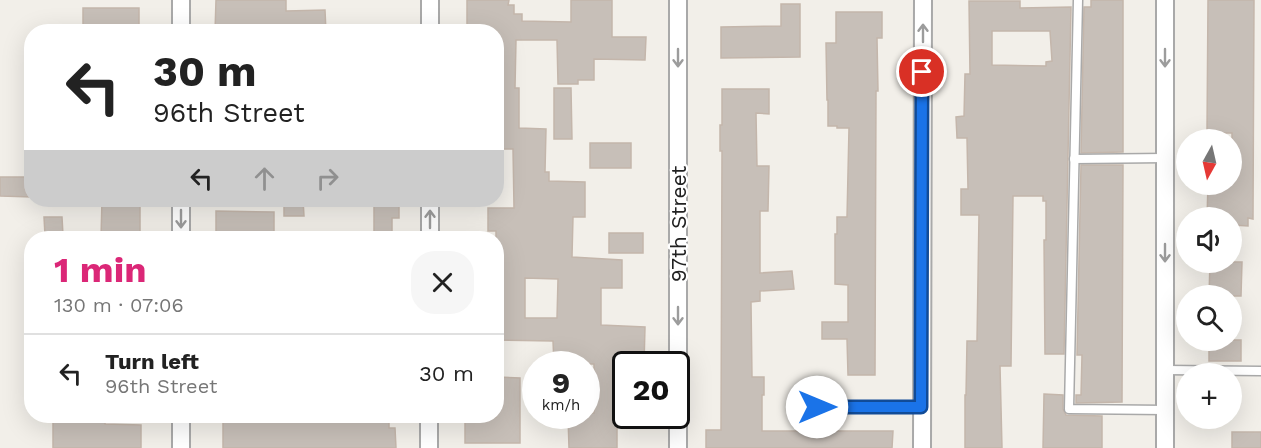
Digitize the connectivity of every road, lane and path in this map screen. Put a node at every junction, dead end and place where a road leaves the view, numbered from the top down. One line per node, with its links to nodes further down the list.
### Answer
1 (181, 0): 7 (street)
2 (430, 0): 8 (street)
3 (678, 0): 24 (street, 97th Street, one-way to 24)
4 (923, 0): 18 (street, one-way to 4)
5 (1078, 0): 10 (lane)
6 (1165, 0): 9 (street, one-way to 9)
7 (181, 24)
8 (430, 24)
9 (1165, 158): 10 (lane); 15 (street, one-way to 15)
10 (1074, 159): 19 (lane)
11 (181, 207): 13 (street, one-way to 13)
12 (430, 207): 14 (street, one-way to 12)
13 (181, 231)
14 (430, 231)
15 (1165, 370): 16 (lane); 19 (street)
16 (1261, 371)
17 (817, 407): 18 (lane)
18 (921, 407): 25 (street)
19 (1165, 410): 26 (street)
20 (181, 423): 22 (street)
21 (429, 423): 23 (street)
22 (181, 448)
23 (429, 448)
24 (678, 448)
25 (922, 448)
26 (1165, 448)

